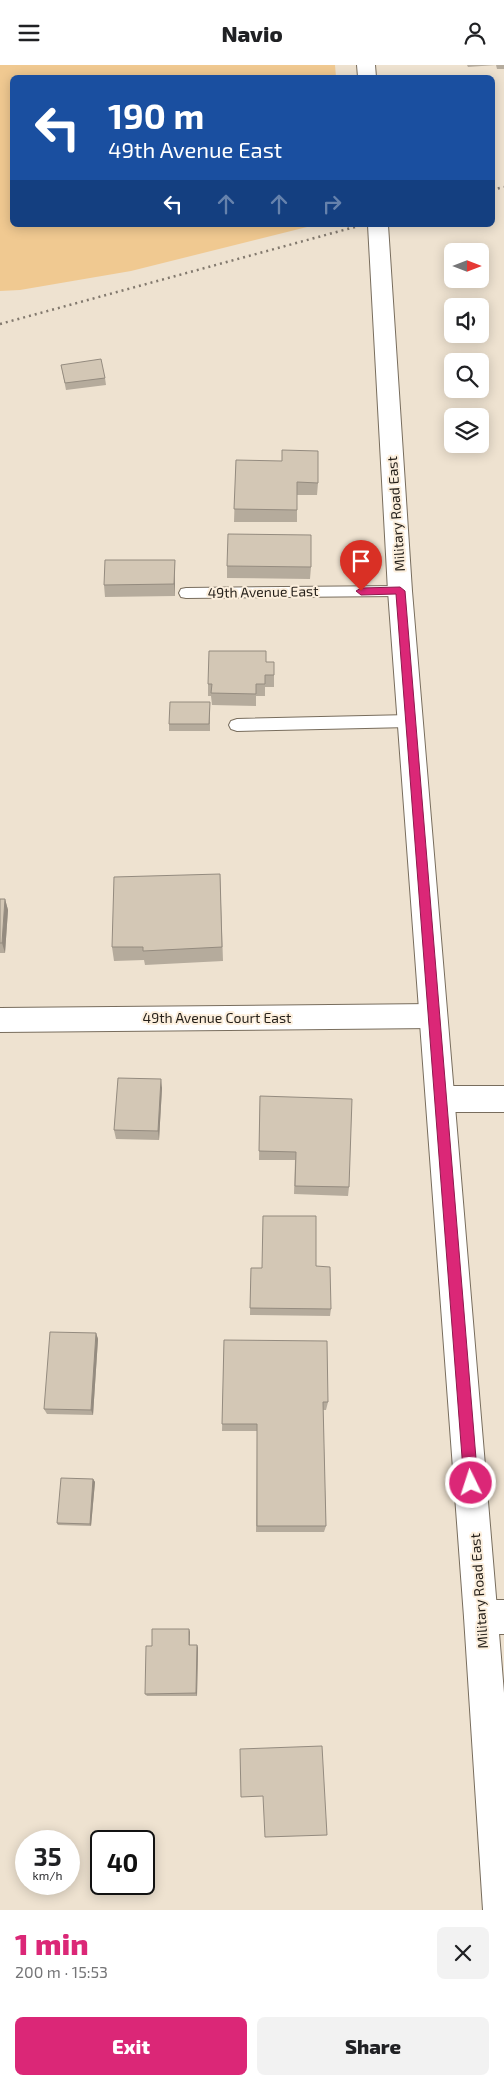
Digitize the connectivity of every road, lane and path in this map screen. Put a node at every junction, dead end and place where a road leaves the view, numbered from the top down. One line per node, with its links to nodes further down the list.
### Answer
1 (378, 227): 2 (street, Military Road East)
2 (400, 591): 3 (lane, 49th Avenue East); 4 (street, Military Road East)
3 (186, 593)
4 (410, 721): 5 (lane); 6 (street, Military Road East)
5 (237, 725)
6 (433, 1016): 7 (street, 49th Avenue Court East); 8 (street, Military Road East)
7 (0, 1020)
8 (441, 1099): 9 (street); 10 (street, Military Road East)
9 (504, 1099)
10 (493, 1617): 11 (street, Military Road East)
11 (502, 1910)

